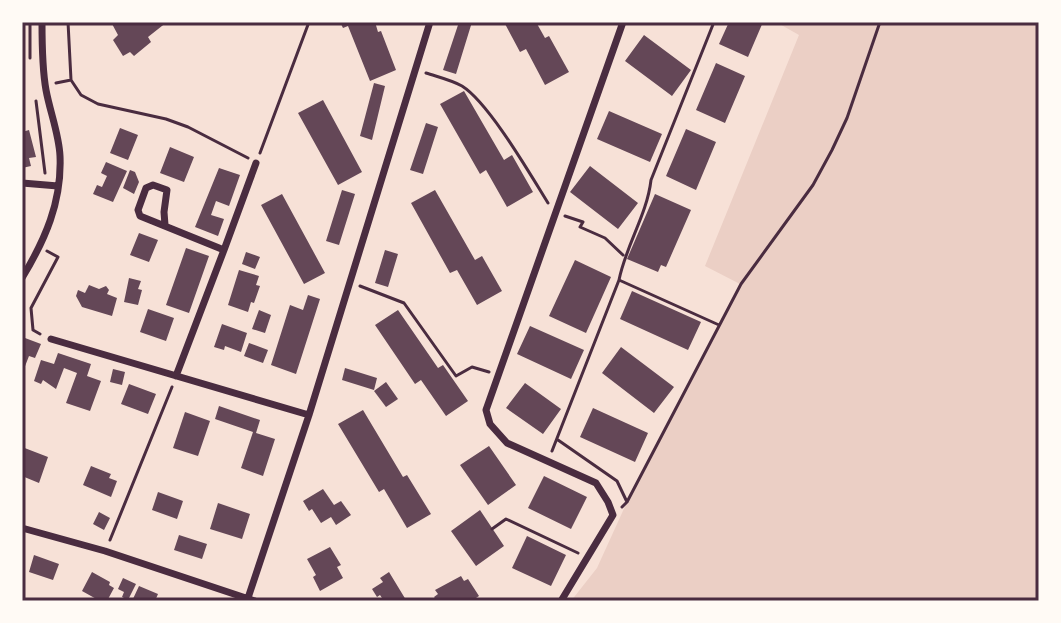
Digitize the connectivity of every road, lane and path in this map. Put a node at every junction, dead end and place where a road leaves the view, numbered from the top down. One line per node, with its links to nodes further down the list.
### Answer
1 (42, 22): 10 (street)
2 (68, 22): 9 (path)
3 (309, 22): 11 (path)
4 (430, 22): 8 (street)
5 (623, 22): 14 (street)
6 (714, 22): 19 (path)
7 (880, 22): 23 (path)
8 (415, 69): 14 (path); 22 (street)
9 (71, 80): 10 (path); 11 (path)
10 (45, 86): 13 (street)
11 (256, 163): 18 (street)
12 (22, 183): 13 (street)
13 (58, 186): 17 (street)
14 (555, 215): 25 (street)
15 (572, 217): 19 (path)
16 (165, 225): 16 (street); 18 (street)
17 (41, 247): 20 (street); 24 (path)
18 (224, 250): 26 (street)
19 (624, 256): 21 (path)
20 (22, 278)
21 (619, 280): 23 (path); 28 (path)
22 (349, 282): 25 (path); 27 (street)
23 (719, 325): 28 (path)
24 (51, 339): 26 (street)
25 (499, 375): 29 (street)
26 (176, 376): 27 (street); 32 (path)
27 (309, 415): 34 (street)
28 (627, 502): 29 (path)
29 (613, 515): 33 (street)
30 (22, 528): 32 (street)
31 (492, 529): 33 (path)
32 (105, 551): 34 (street)
33 (588, 559): 35 (street)
34 (250, 600)
35 (561, 601)

